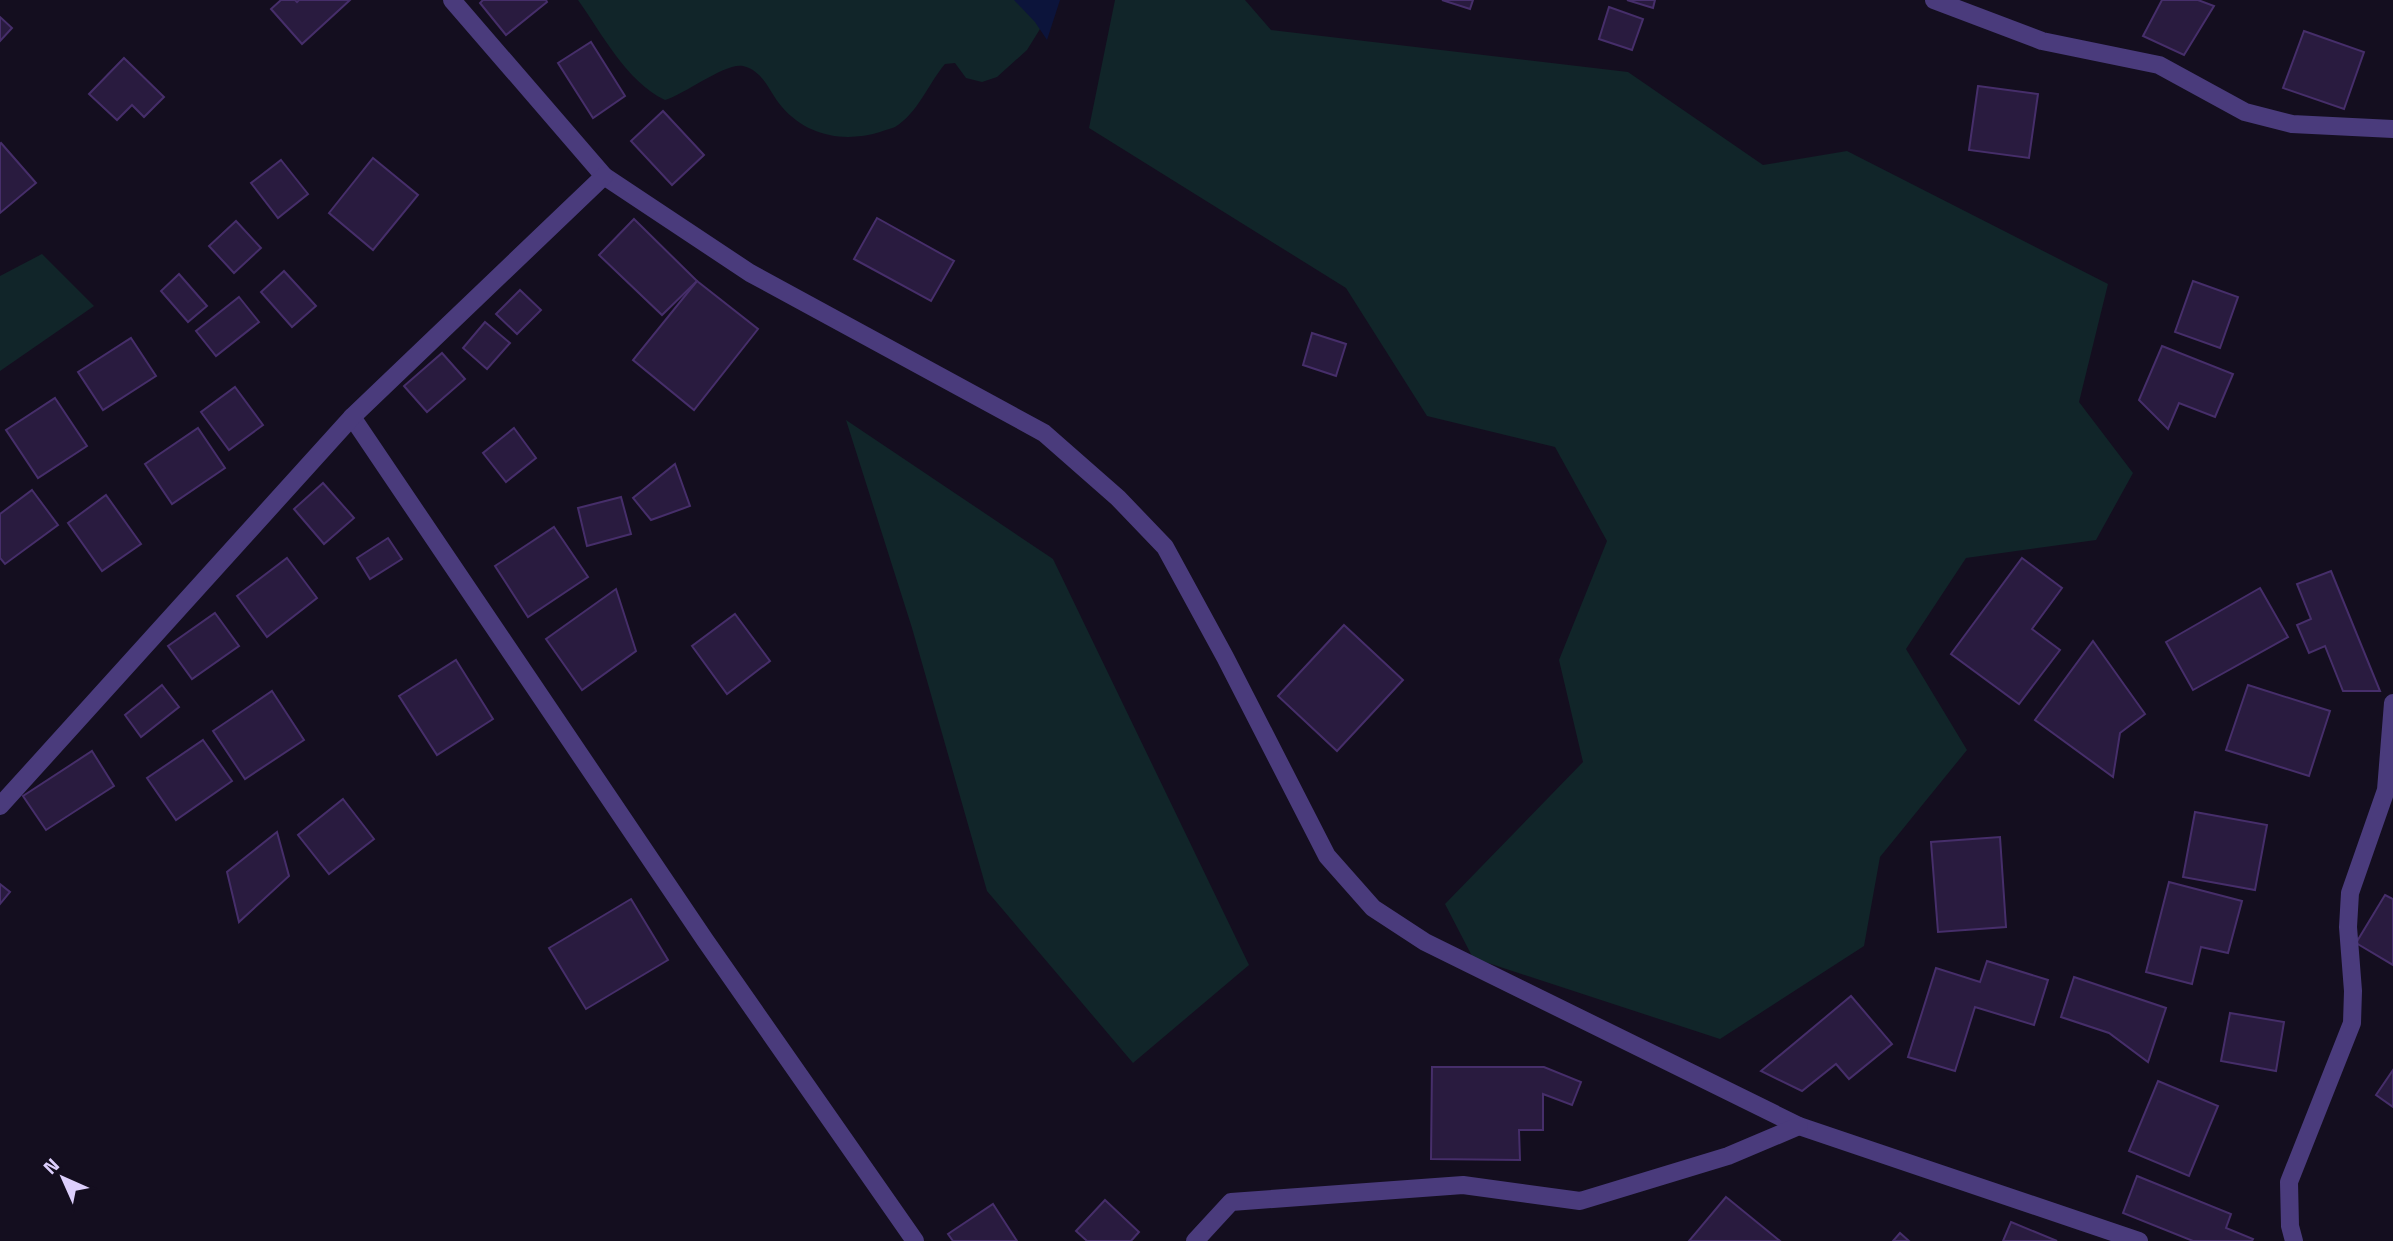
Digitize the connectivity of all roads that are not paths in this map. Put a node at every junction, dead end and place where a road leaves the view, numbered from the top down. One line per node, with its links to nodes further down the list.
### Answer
1 (452, 0): 4 (street)
2 (1934, 0): 3 (street)
3 (2393, 129)
4 (604, 177): 5 (street); 9 (street)
5 (352, 417): 8 (street); 10 (street)
6 (2393, 703): 7 (street)
7 (2392, 742): 13 (street)
8 (0, 806)
9 (1799, 1126): 11 (street); 12 (street)
10 (915, 1241)
11 (1195, 1241)
12 (2139, 1241)
13 (2294, 1241)

